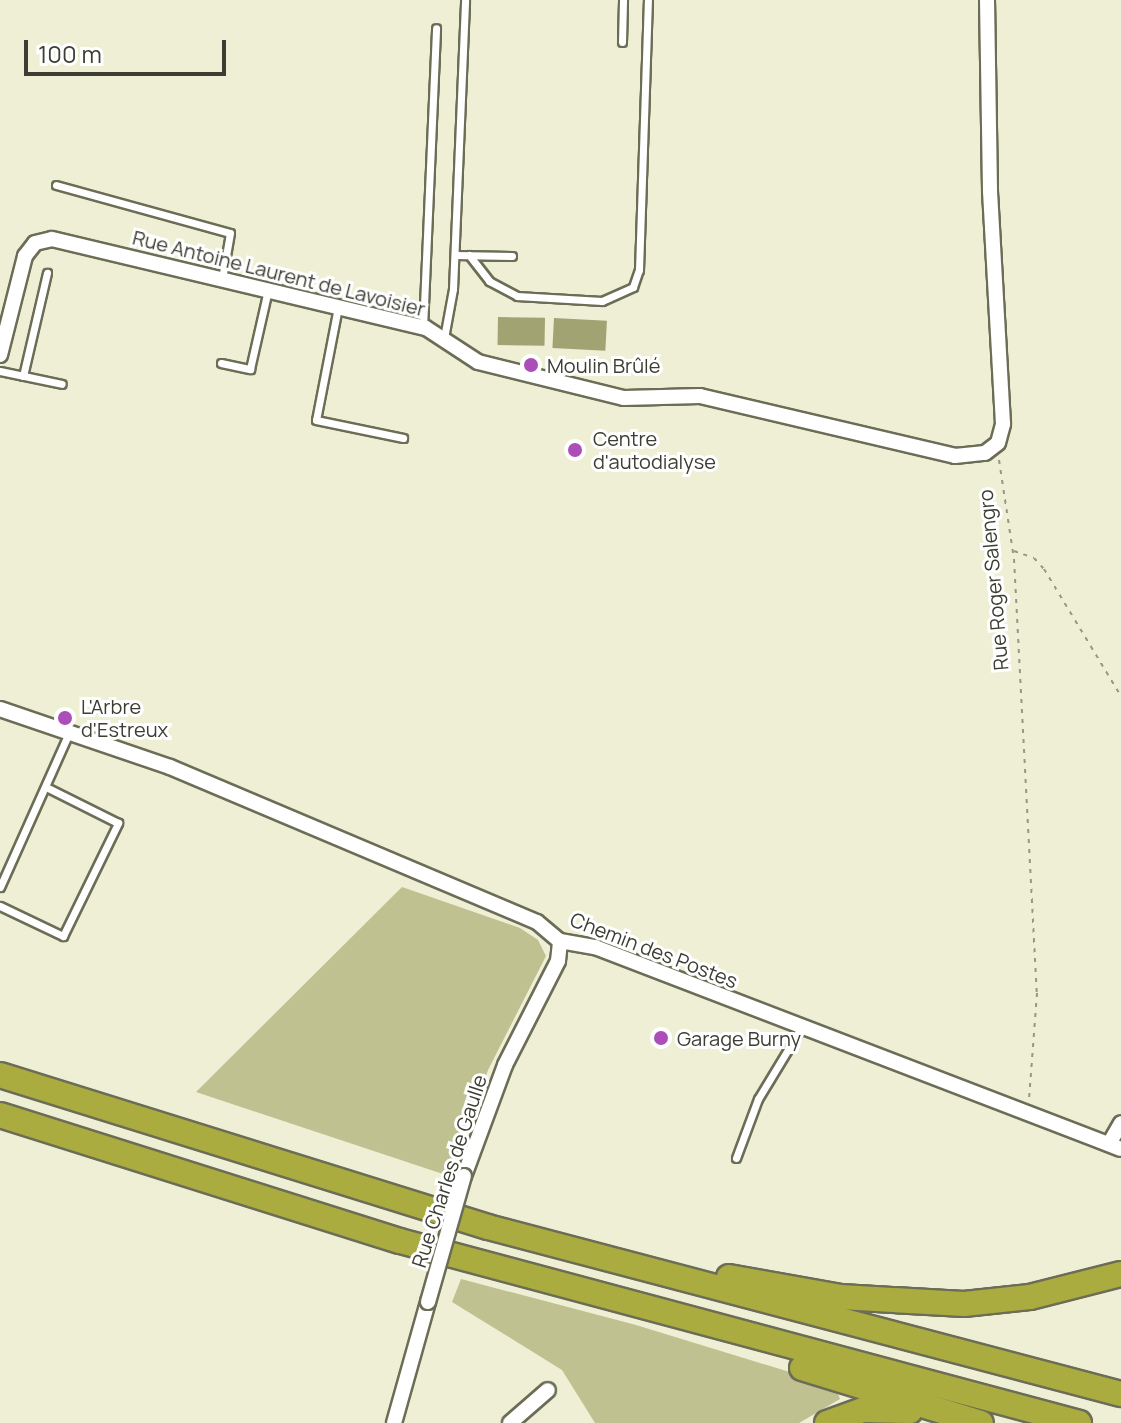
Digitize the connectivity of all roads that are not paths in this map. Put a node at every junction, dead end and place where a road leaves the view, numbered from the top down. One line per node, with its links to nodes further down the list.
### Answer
1 (465, 0): 8 (lane)
2 (623, 0): 6 (lane)
3 (648, 0): 9 (lane)
4 (987, 0): 16 (street, Rue Antoine Laurent de Lavoisier)
5 (436, 28): 15 (lane)
6 (622, 42)
7 (56, 185): 12 (lane)
8 (455, 255): 9 (lane); 16 (lane)
9 (469, 255): 10 (lane)
10 (512, 256)
11 (47, 273): 20 (lane)
12 (222, 279): 13 (street, Rue Antoine Laurent de Lavoisier); 17 (street, Rue Antoine Laurent de Lavoisier)
13 (268, 290): 14 (street, Rue Antoine Laurent de Lavoisier); 18 (lane)
14 (338, 307): 15 (street, Rue Antoine Laurent de Lavoisier); 22 (lane)
15 (423, 328): 16 (street, Rue Antoine Laurent de Lavoisier)
16 (444, 338)
17 (0, 355)
18 (221, 363)
19 (0, 371): 20 (lane)
20 (23, 376): 21 (lane)
21 (62, 384)
22 (403, 438)
23 (0, 709): 24 (street, Chemin des Postes)
24 (69, 733): 25 (lane); 28 (street, Chemin des Postes)
25 (48, 788): 26 (lane); 27 (lane)
26 (0, 887)
27 (0, 906)
28 (560, 941): 29 (street, Chemin des Postes); 40 (street, Rue Charles de Gaulle, bridge)
29 (801, 1028): 33 (street, Chemin des Postes); 34 (lane)
30 (0, 1075): 35 (highway)
31 (0, 1115): 37 (highway)
32 (1121, 1123): 33 (street)
33 (1115, 1147)
34 (736, 1158)
35 (488, 1227): 36 (highway); 39 (highway)
36 (1121, 1274)
37 (608, 1300): 44 (highway); 45 (highway)
38 (548, 1390): 41 (street)
39 (1121, 1394)
40 (394, 1423)
41 (510, 1423)
42 (827, 1423): 43 (highway)
43 (974, 1423)
44 (981, 1423)
45 (1079, 1423)

